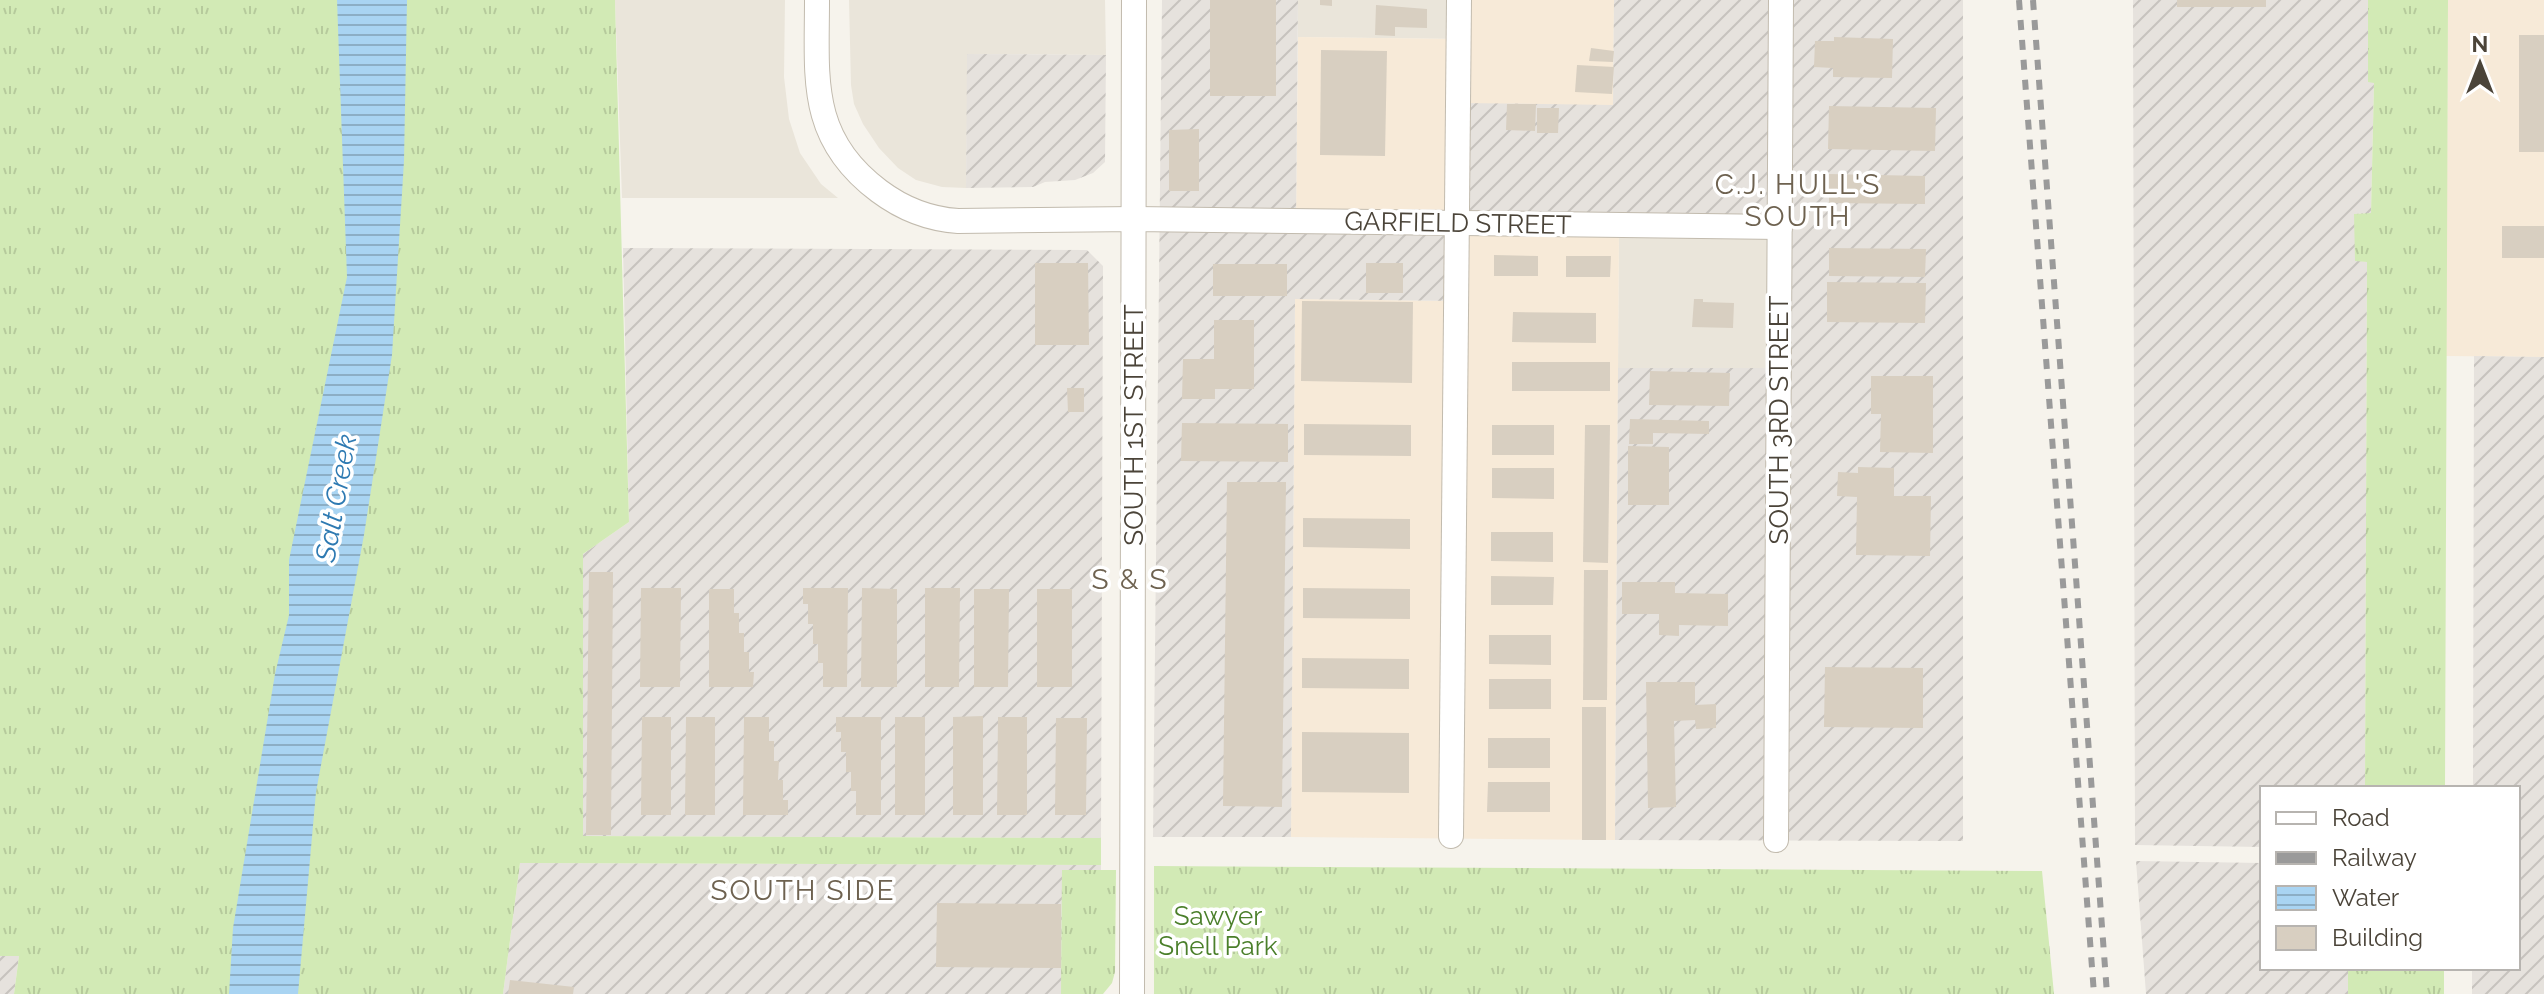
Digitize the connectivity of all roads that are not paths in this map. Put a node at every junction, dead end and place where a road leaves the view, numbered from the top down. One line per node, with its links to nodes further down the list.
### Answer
1 (817, 0): 5 (street, GARFIELD STREET)
2 (1134, 0): 5 (street, SOUTH 1ST STREET)
3 (1459, 0): 6 (street)
4 (1781, 0): 7 (street, SOUTH 3RD STREET)
5 (1135, 219): 6 (street, GARFIELD STREET); 10 (street, SOUTH 1ST STREET)
6 (1459, 223): 7 (street, GARFIELD STREET); 8 (street)
7 (1780, 227): 9 (street, SOUTH 3RD STREET)
8 (1451, 836)
9 (1776, 840)
10 (1132, 994)

